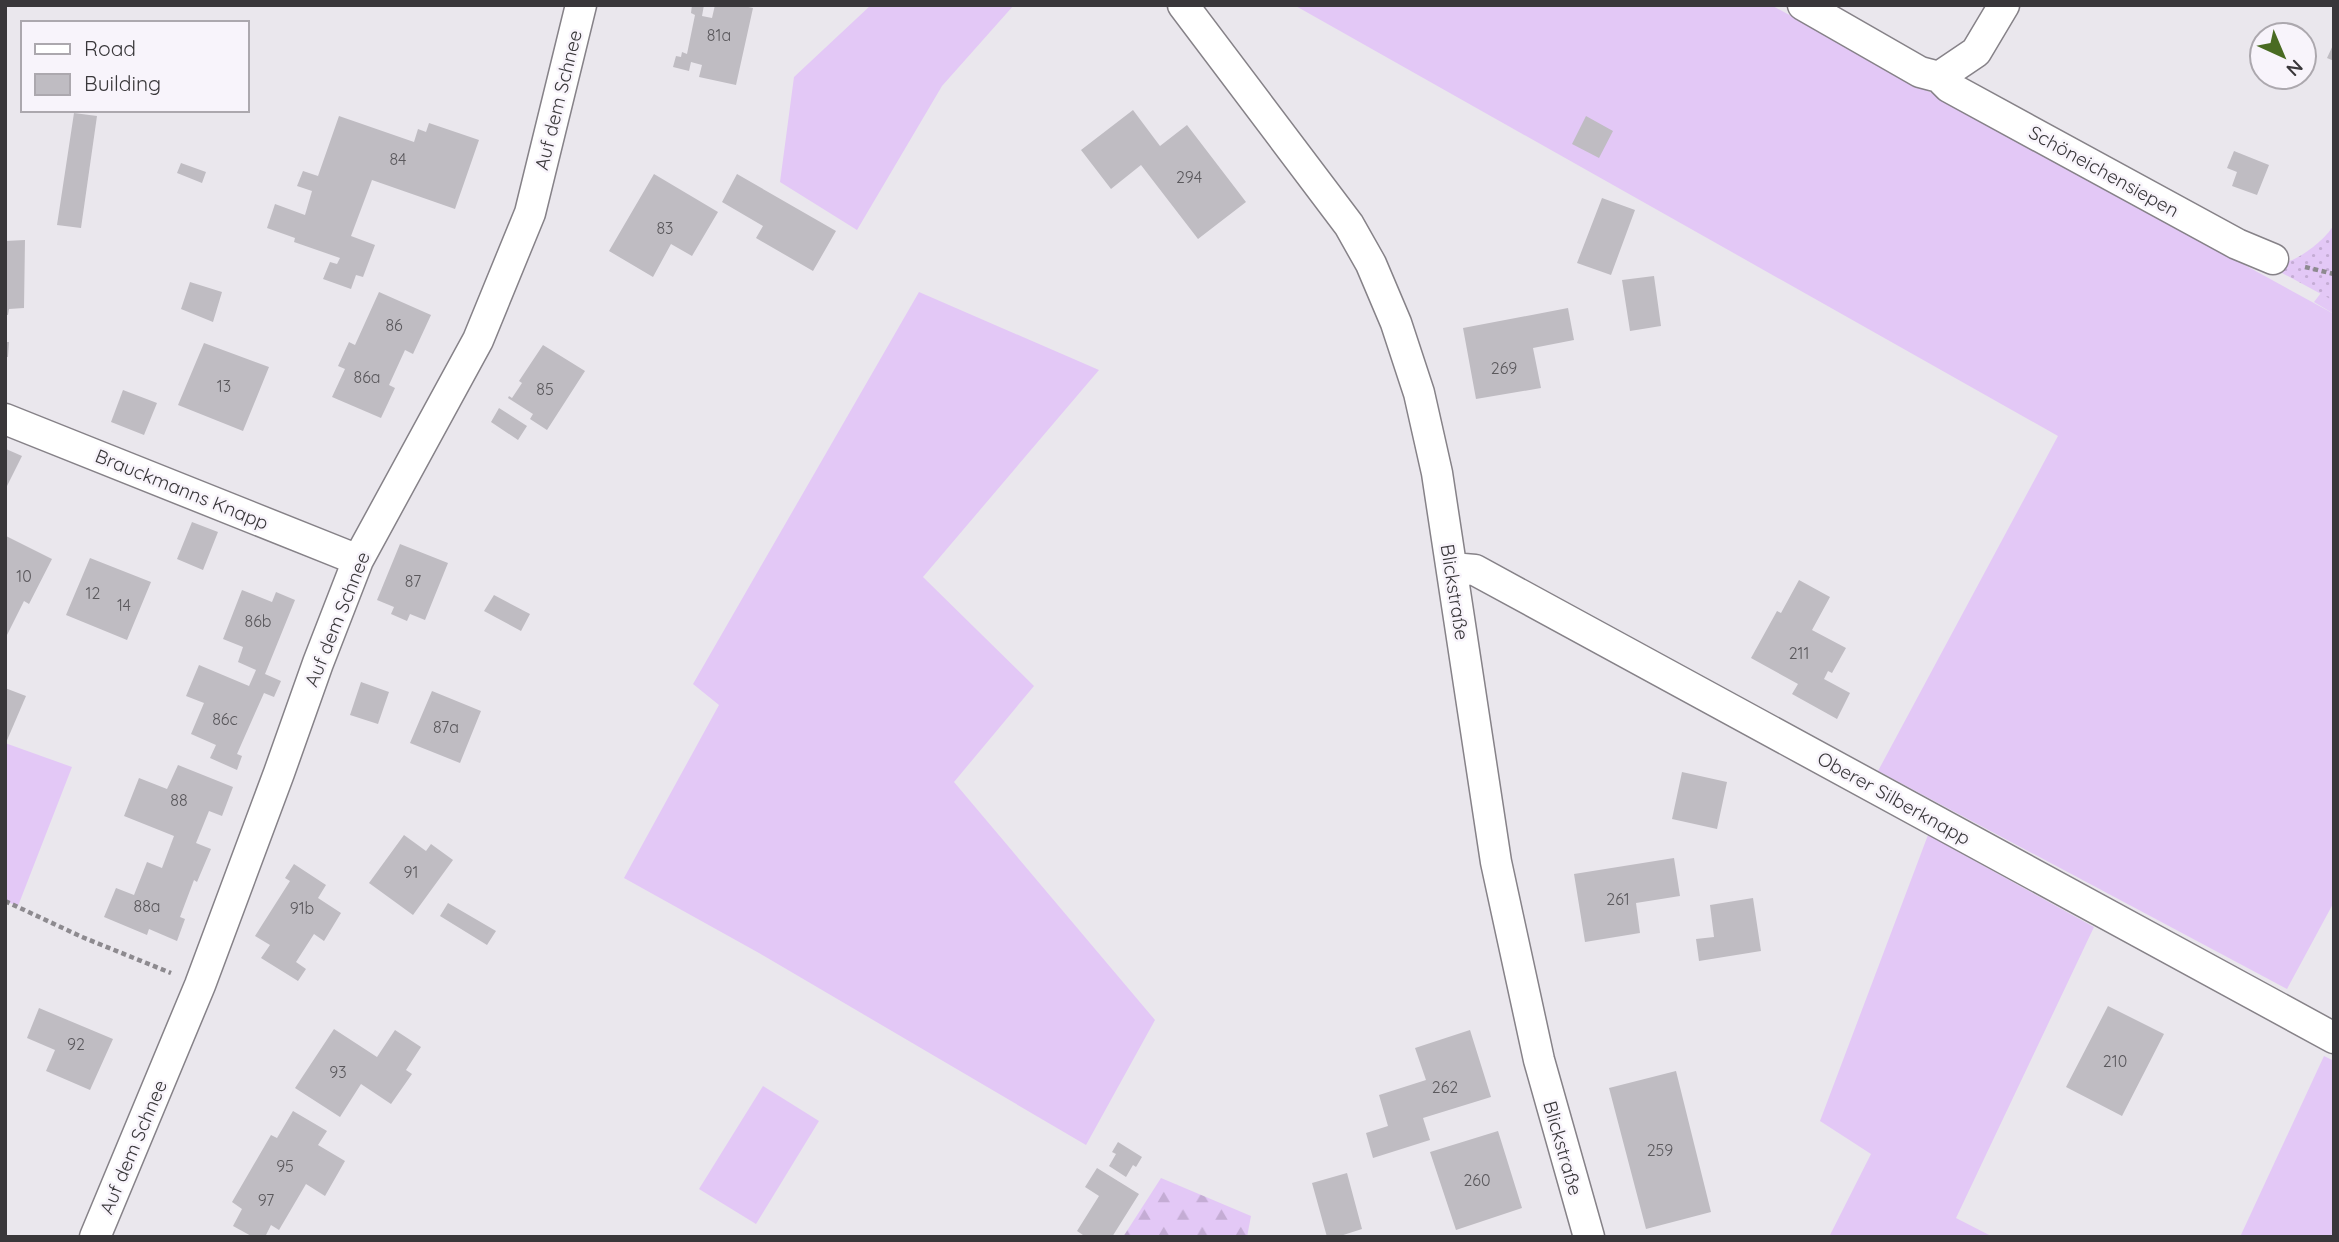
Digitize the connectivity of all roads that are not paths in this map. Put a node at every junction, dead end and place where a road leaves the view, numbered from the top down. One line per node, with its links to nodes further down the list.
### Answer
1 (581, 5): 8 (street, Auf dem Schnee)
2 (1184, 5): 9 (street, Blickstraße)
3 (1803, 5): 5 (street, Schöneichensiepen)
4 (2004, 5): 5 (street)
5 (1939, 77): 6 (street, Schöneichensiepen)
6 (2273, 259)
7 (5, 419): 8 (street, Brauckmanns Knapp)
8 (358, 560): 11 (street, Auf dem Schnee)
9 (1452, 568): 10 (street, Oberer Silberknapp); 12 (street, Blickstraße)
10 (2334, 1038)
11 (95, 1237)
12 (1589, 1237)

